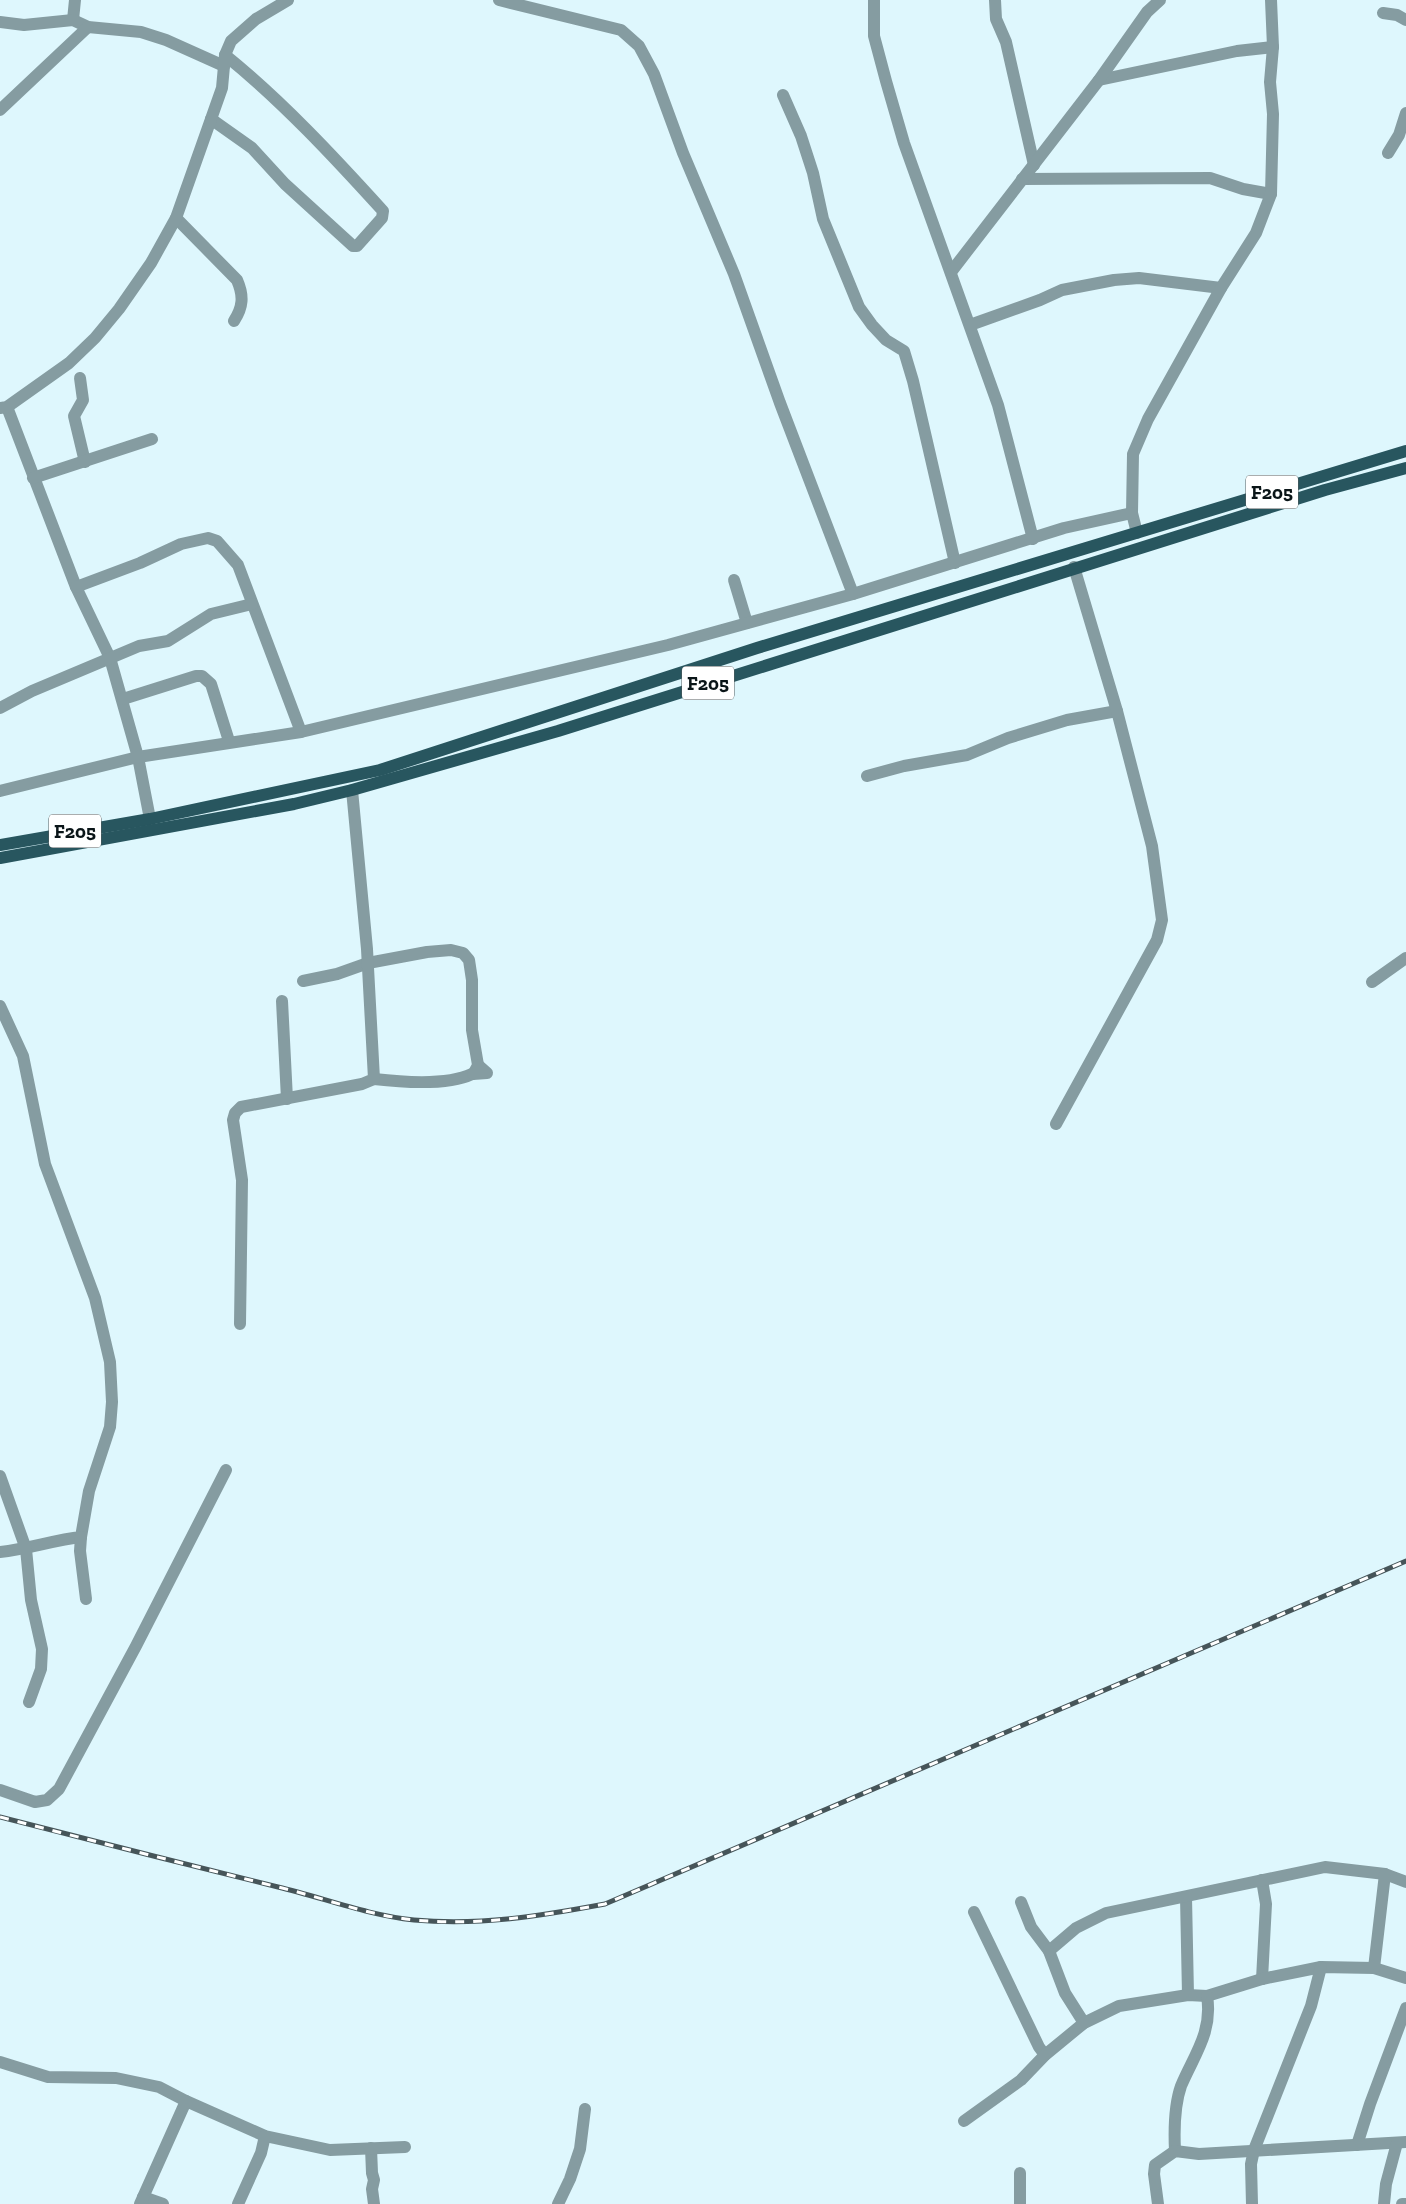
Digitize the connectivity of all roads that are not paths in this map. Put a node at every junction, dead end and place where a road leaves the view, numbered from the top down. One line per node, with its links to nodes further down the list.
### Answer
1 (75, 0): 9 (street)
2 (288, 0): 14 (street)
3 (499, 0): 43 (street)
4 (874, 0): 25 (street)
5 (995, 0): 21 (street)
6 (1160, 0): 15 (street)
7 (1271, 0): 13 (street)
8 (1382, 13): 10 (street)
9 (73, 20): 11 (street); 12 (street)
10 (1406, 20)
11 (0, 22)
12 (88, 27): 14 (street); 17 (street)
13 (1272, 47): 15 (street); 23 (street)
14 (225, 61): 19 (street); 19 (street)
15 (1099, 80): 21 (street)
16 (783, 96): 39 (street)
17 (0, 110)
18 (1406, 113): 20 (street)
19 (211, 119): 24 (street)
20 (1388, 154)
21 (1034, 165): 22 (street)
22 (1022, 180): 23 (street); 25 (street)
23 (1271, 194): 26 (street)
24 (176, 218): 27 (street); 30 (street)
25 (951, 272): 28 (street)
26 (1221, 288): 28 (street); 36 (street)
27 (234, 321)
28 (970, 325): 38 (street)
29 (80, 378): 33 (street)
30 (4, 408): 35 (street)
31 (152, 439): 33 (street)
32 (1406, 451): 37 (main road, F205)
33 (85, 462): 35 (street)
34 (1406, 468): 40 (main road, F205)
35 (33, 478): 42 (street)
36 (1132, 513): 37 (street); 38 (street)
37 (1137, 533): 50 (main road, F205)
38 (1032, 539): 39 (street)
39 (955, 563): 43 (street)
40 (1074, 567): 49 (street); 51 (main road, F205)
41 (734, 580): 45 (street)
42 (76, 587): 44 (street); 46 (street)
43 (853, 594): 45 (street)
44 (252, 604): 46 (street); 52 (street)
45 (747, 623): 52 (street)
46 (110, 658): 47 (street); 48 (street)
47 (123, 699): 53 (street); 54 (street)
48 (0, 708)
49 (1117, 711): 55 (street); 69 (street)
50 (554, 713): 51 (main road); 58 (main road, F205)
51 (558, 731): 56 (main road, F205)
52 (301, 732): 53 (street)
53 (229, 741): 54 (street)
54 (138, 757): 57 (street); 58 (street)
55 (868, 776)
56 (352, 790): 60 (main road, F205); 62 (street)
57 (0, 791)
58 (150, 819): 59 (main road, F205)
59 (0, 845)
60 (0, 858)
61 (1406, 958): 64 (street)
62 (368, 963): 63 (street); 67 (street); 67 (street)
63 (303, 982)
64 (1372, 982)
65 (282, 1001): 68 (street)
66 (0, 1006): 73 (street)
67 (374, 1079): 68 (street)
68 (287, 1099): 70 (street)
69 (1056, 1124)
70 (240, 1324)
71 (226, 1470): 78 (street)
72 (0, 1476): 74 (street)
73 (81, 1537): 74 (street); 76 (street)
74 (26, 1549): 75 (street); 77 (street)
75 (0, 1552)
76 (86, 1599)
77 (30, 1702)
78 (0, 1790)
79 (1385, 1874): 80 (street); 81 (street); 87 (street)
80 (1262, 1880): 82 (street); 89 (street)
81 (1406, 1882)
82 (1186, 1897): 85 (street); 90 (street)
83 (1021, 1902): 85 (street)
84 (974, 1912): 94 (street)
85 (1049, 1951): 93 (street)
86 (1321, 1967): 87 (street); 89 (street); 104 (street)
87 (1374, 1968): 88 (street)
88 (1406, 1978)
89 (1262, 1979): 91 (street)
90 (1188, 1995): 91 (street); 93 (street)
91 (1207, 1996): 105 (street)
92 (1406, 2008): 101 (street)
93 (1084, 2023): 94 (street)
94 (1045, 2055): 98 (street)
95 (0, 2062): 96 (street)
96 (186, 2101): 99 (street); 107 (street)
97 (585, 2110): 111 (street)
98 (964, 2121)
99 (265, 2136): 103 (street); 109 (street)
100 (1401, 2142): 101 (street); 115 (street)
101 (1356, 2145): 104 (street)
102 (405, 2147): 103 (street)
103 (371, 2148): 110 (street)
104 (1254, 2150): 105 (street); 114 (street)
105 (1175, 2151): 113 (street)
106 (1020, 2173): 112 (street)
107 (142, 2200): 108 (street)
108 (163, 2204)
109 (238, 2204)
110 (374, 2204)
111 (558, 2204)
112 (1020, 2204)
113 (1158, 2204)
114 (1252, 2204)
115 (1384, 2204)
116 (1402, 2204): 117 (street)
117 (1406, 2204)

